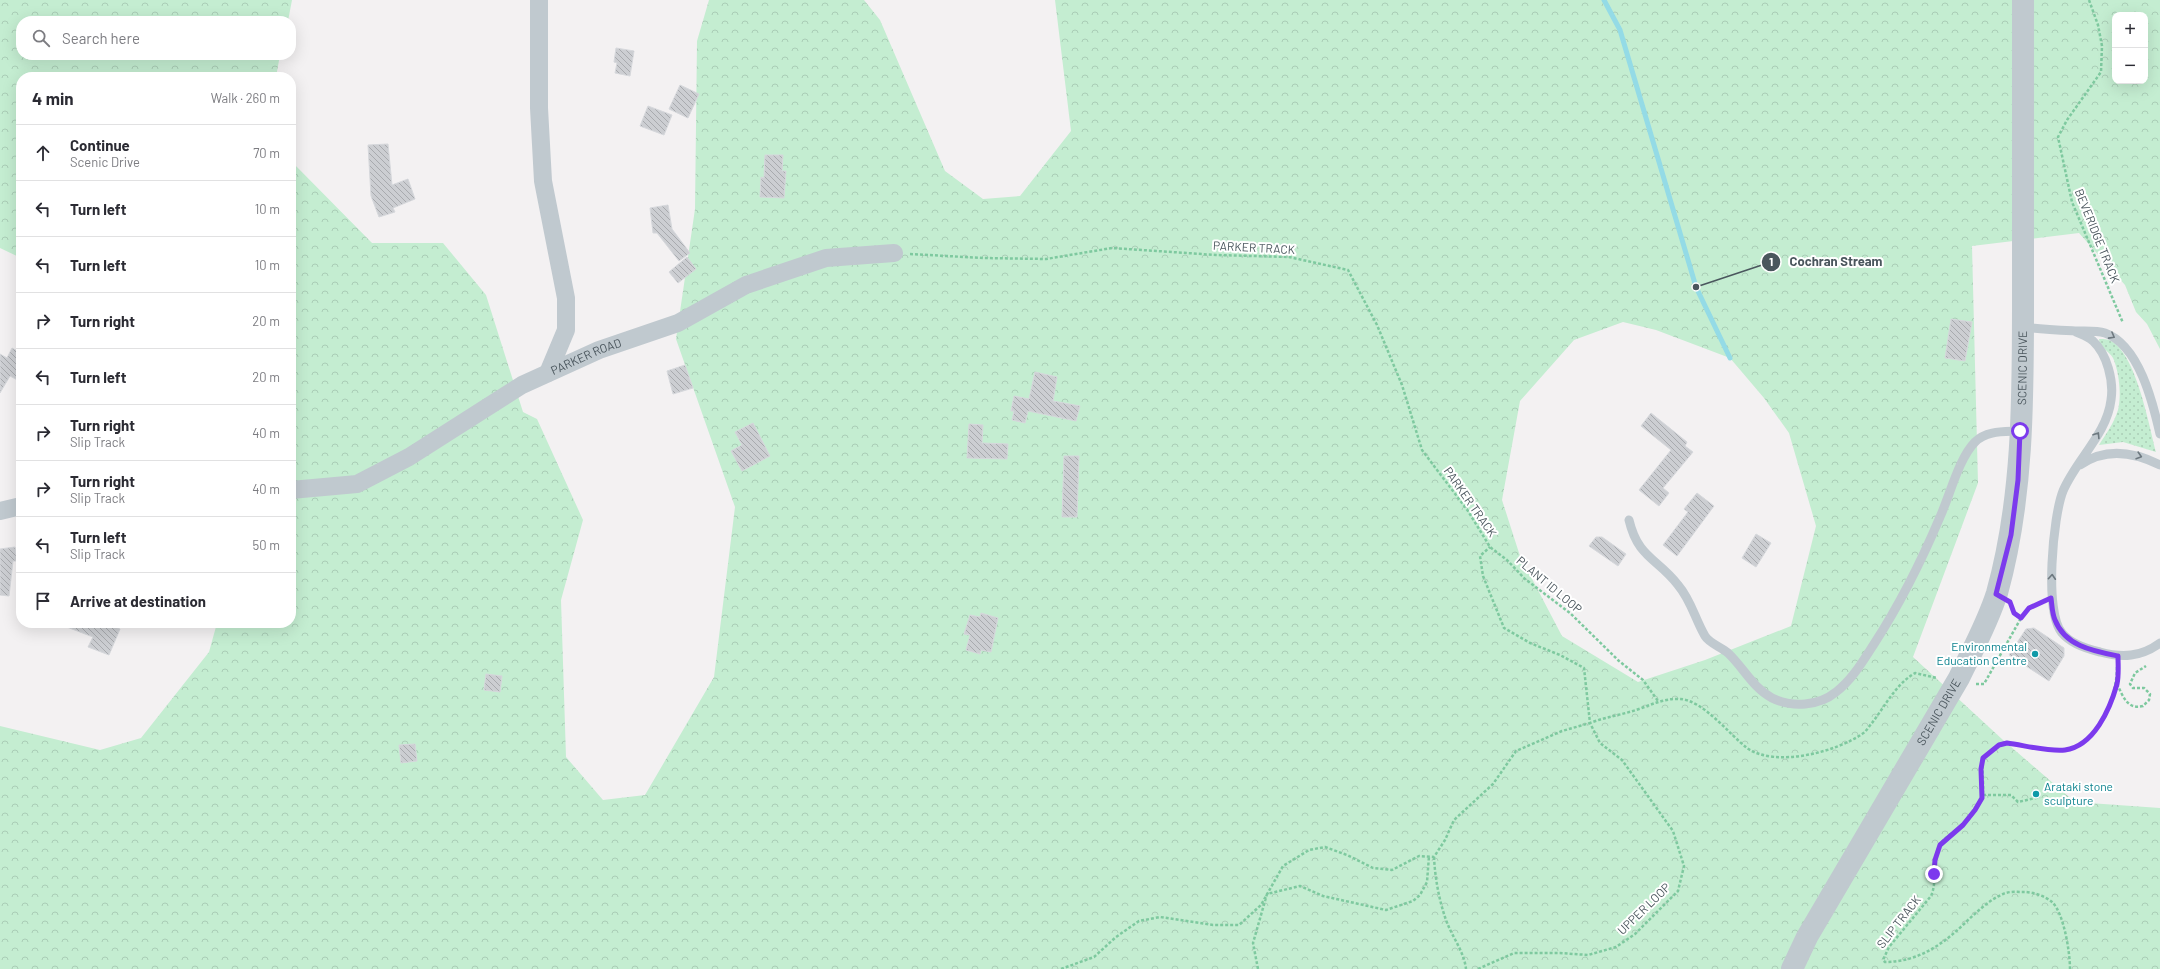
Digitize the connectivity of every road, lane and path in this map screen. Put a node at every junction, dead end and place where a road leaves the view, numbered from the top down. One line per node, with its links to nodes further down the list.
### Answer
1 (539, 0): 8 (street)
2 (2023, 0): 6 (street, SCENIC DRIVE)
3 (2089, 0): 5 (path, BEVERIDGE TRACK)
4 (894, 253): 8 (street, PARKER ROAD); 17 (path, PARKER TRACK)
5 (2124, 323)
6 (2023, 327): 7 (lane); 9 (street, SCENIC DRIVE)
7 (2074, 331): 10 (lane, one-way to 10); 12 (lane, one-way to 7)
8 (548, 373): 13 (street, PARKER ROAD)
9 (2020, 431): 16 (lane); 18 (street, SCENIC DRIVE)
10 (2160, 434)
11 (2160, 465): 12 (lane, one-way to 11)
12 (2076, 468): 19 (lane, one-way to 12)
13 (296, 490)
14 (16, 507): 15 (street)
15 (0, 511)
16 (1629, 520)
17 (1490, 547): 27 (path, PLANT ID LOOP); 28 (path)
18 (1996, 594): 20 (path); 38 (street, SCENIC DRIVE)
19 (2051, 598): 20 (path); 22 (lane)
20 (2021, 618): 25 (path)
21 (2160, 643): 22 (lane)
22 (2118, 656): 26 (path)
23 (2147, 665): 26 (path)
24 (1940, 678): 27 (path)
25 (1971, 684)
26 (2117, 684): 29 (path)
27 (1658, 701): 28 (path)
28 (1590, 723): 32 (path); 37 (path, UPPER LOOP)
29 (1983, 795): 30 (path); 39 (path, SLIP TRACK)
30 (2040, 797)
31 (1429, 856): 32 (path); 33 (path); 33 (path)
32 (1434, 857): 36 (path)
33 (1268, 894): 34 (path); 35 (path)
34 (1061, 969)
35 (1258, 969)
36 (1466, 969)
37 (1478, 969)
38 (1792, 969)
39 (2070, 969)

